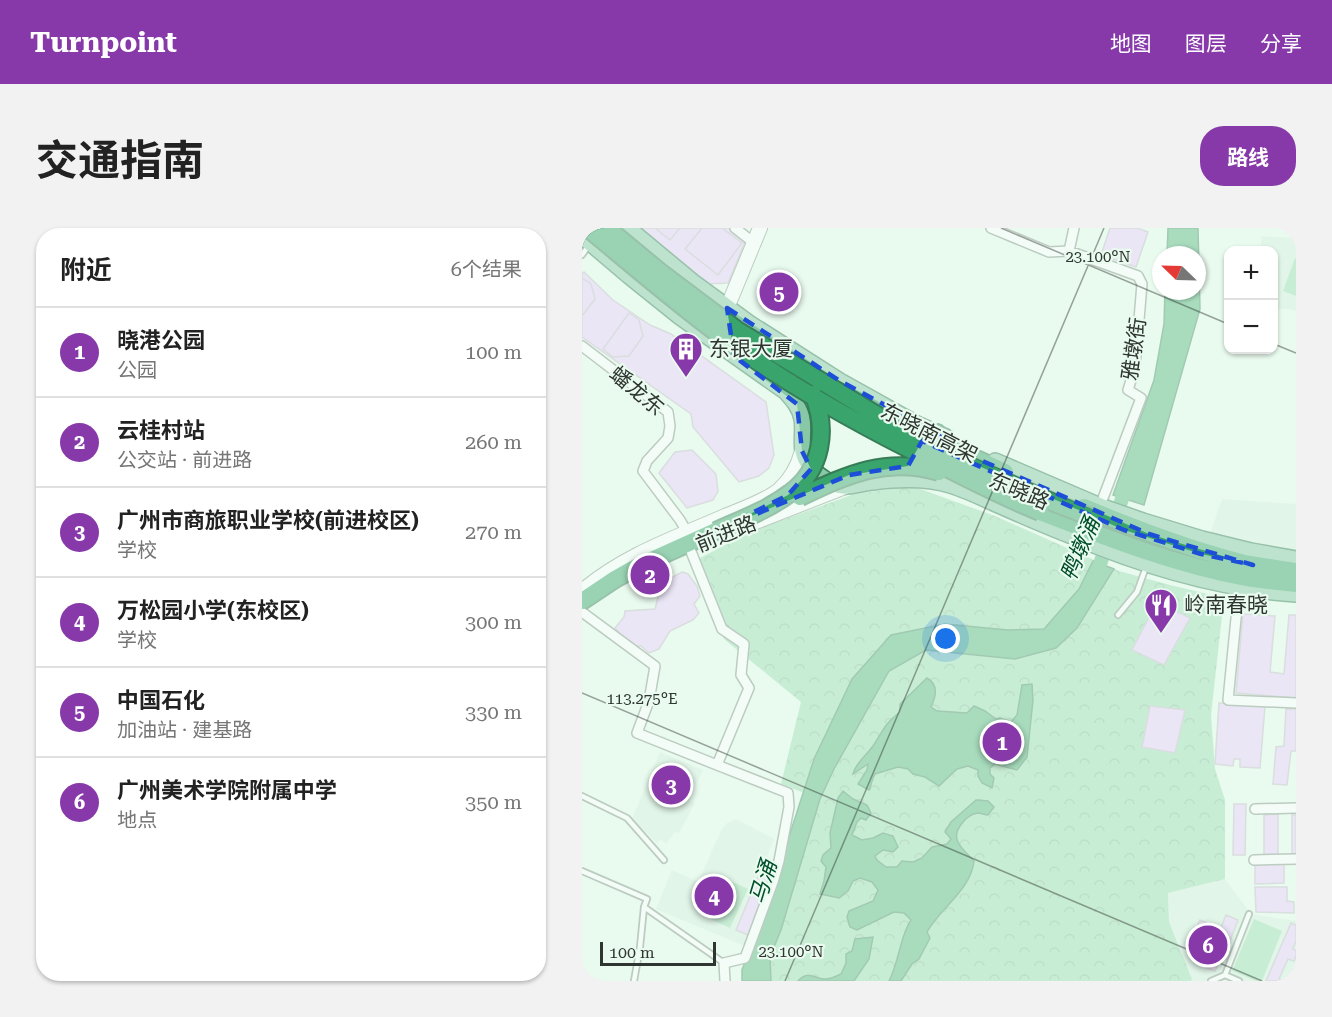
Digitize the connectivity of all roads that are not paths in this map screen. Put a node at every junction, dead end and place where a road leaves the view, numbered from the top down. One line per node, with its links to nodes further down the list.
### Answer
1 (607, 228): 13 (highway, 东晓南高架, bridge)
2 (628, 228): 10 (main road, 东晓路)
3 (735, 228): 8 (street)
4 (760, 228): 8 (main road)
5 (991, 228): 9 (street)
6 (1074, 228): 9 (street)
7 (586, 238): 12 (main road); 23 (highway, 东晓南高架, bridge)
8 (754, 243): 11 (main road)
9 (1070, 251): 24 (street, 雅墩街)
10 (693, 282): 11 (main road, 东晓路); 12 (main road)
11 (727, 308): 15 (main road); 16 (main road, 东晓路)
12 (680, 317): 15 (main road)
13 (753, 340): 25 (highway, bridge); 31 (highway, 东晓南高架, bridge)
14 (582, 346): 26 (street, 蟠龙东)
15 (734, 356): 17 (main road)
16 (850, 387): 17 (main road); 18 (main road, 东晓路)
17 (802, 418): 20 (main road)
18 (919, 425): 19 (main road, 东晓路); 21 (main road)
19 (937, 432): 24 (main road, 东晓路); 31 (highway)
20 (802, 451): 22 (main road); 26 (main road, 前进路)
21 (872, 482): 22 (main road, 东晓路); 27 (main road, 东晓路)
22 (845, 487): 28 (main road, 前进路)
23 (1022, 504): 25 (highway, bridge); 27 (highway, 东晓南高架, bridge)
24 (1103, 507): 29 (main road, 东晓路)
25 (716, 531): 37 (highway)
26 (687, 532): 35 (main road, 前进路)
27 (1091, 538): 30 (highway, 东晓南高架)
28 (690, 549): 38 (main road, 前进路); 41 (street)
29 (1296, 559)
30 (1152, 560): 33 (highway, 东晓南高架); 34 (main road); 39 (lane)
31 (1253, 565): 32 (highway, 东晓南高架)
32 (1296, 571)
33 (1296, 584)
34 (1239, 588): 36 (main road); 40 (street)
35 (582, 591)
36 (1296, 594)
37 (582, 601)
38 (582, 611): 41 (street)
39 (1118, 615)
40 (1296, 703)
41 (717, 765): 51 (street)
42 (582, 796): 46 (lane)
43 (1296, 808): 44 (street)
44 (1255, 809)
45 (1296, 859): 47 (street)
46 (664, 860)
47 (1254, 860)
48 (582, 871): 49 (lane)
49 (644, 907): 51 (lane); 53 (lane)
50 (1249, 914): 52 (lane)
51 (724, 963): 54 (street)
52 (1225, 975): 55 (lane); 56 (lane)
53 (634, 981)
54 (725, 981)
55 (1211, 981)
56 (1239, 981)

